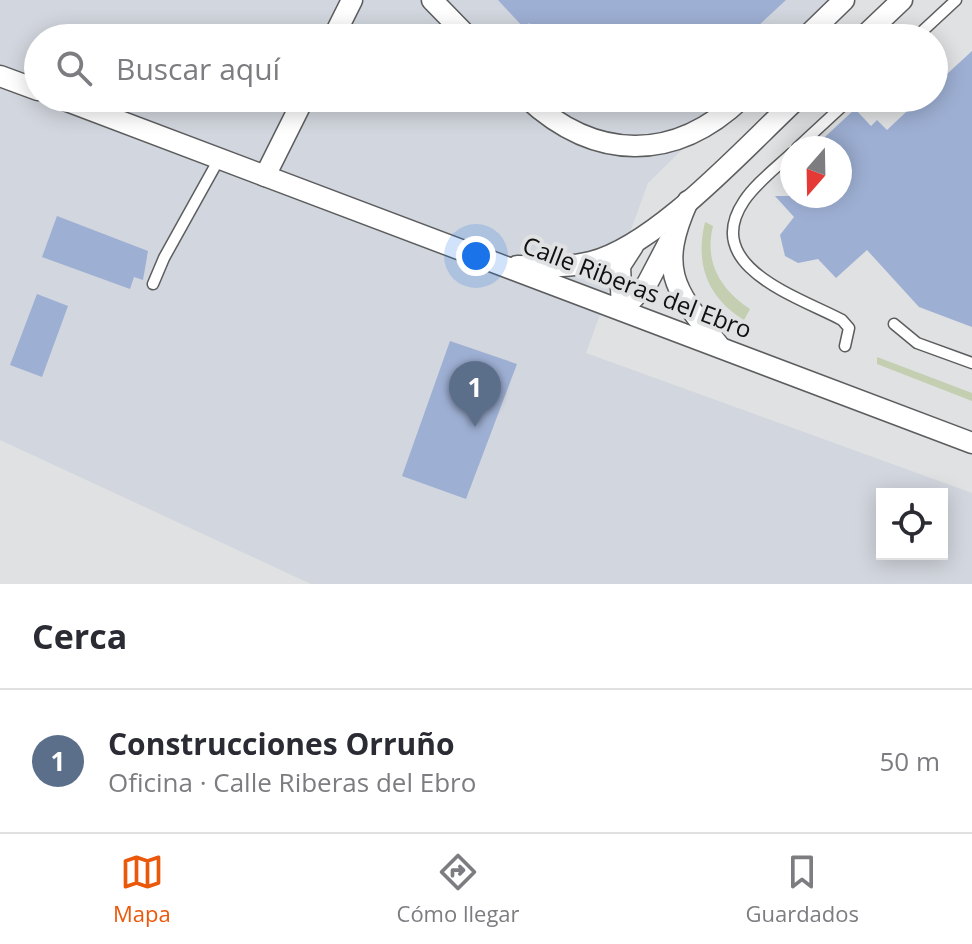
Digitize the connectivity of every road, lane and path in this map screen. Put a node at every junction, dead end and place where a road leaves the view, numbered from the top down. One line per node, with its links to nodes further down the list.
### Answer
1 (352, 0): 6 (street)
2 (432, 0): 7 (street)
3 (844, 0): 8 (street)
4 (902, 0): 9 (street)
5 (956, 0): 10 (lane)
6 (340, 24)
7 (455, 24)
8 (819, 24)
9 (877, 24)
10 (930, 24)
11 (0, 76): 12 (street)
12 (24, 85)
13 (96, 112): 20 (street, Calle Riberas del Ebro)
14 (297, 112): 22 (street)
15 (547, 112): 16 (street)
16 (723, 112)
17 (783, 112): 23 (street)
18 (836, 112): 19 (lane)
19 (810, 136)
20 (219, 159): 22 (street, Calle Riberas del Ebro); 27 (lane)
21 (780, 165): 30 (lane)
22 (265, 176): 26 (street, Calle Riberas del Ebro)
23 (689, 199): 24 (street); 25 (street)
24 (675, 232): 28 (street); 31 (street)
25 (644, 234): 26 (street); 28 (street)
26 (502, 265): 28 (street, Calle Riberas del Ebro)
27 (153, 284)
28 (622, 310): 31 (street, Calle Riberas del Ebro)
29 (894, 324): 32 (lane)
30 (845, 346)
31 (720, 347): 33 (street, Calle Riberas del Ebro)
32 (972, 363)
33 (972, 443)

